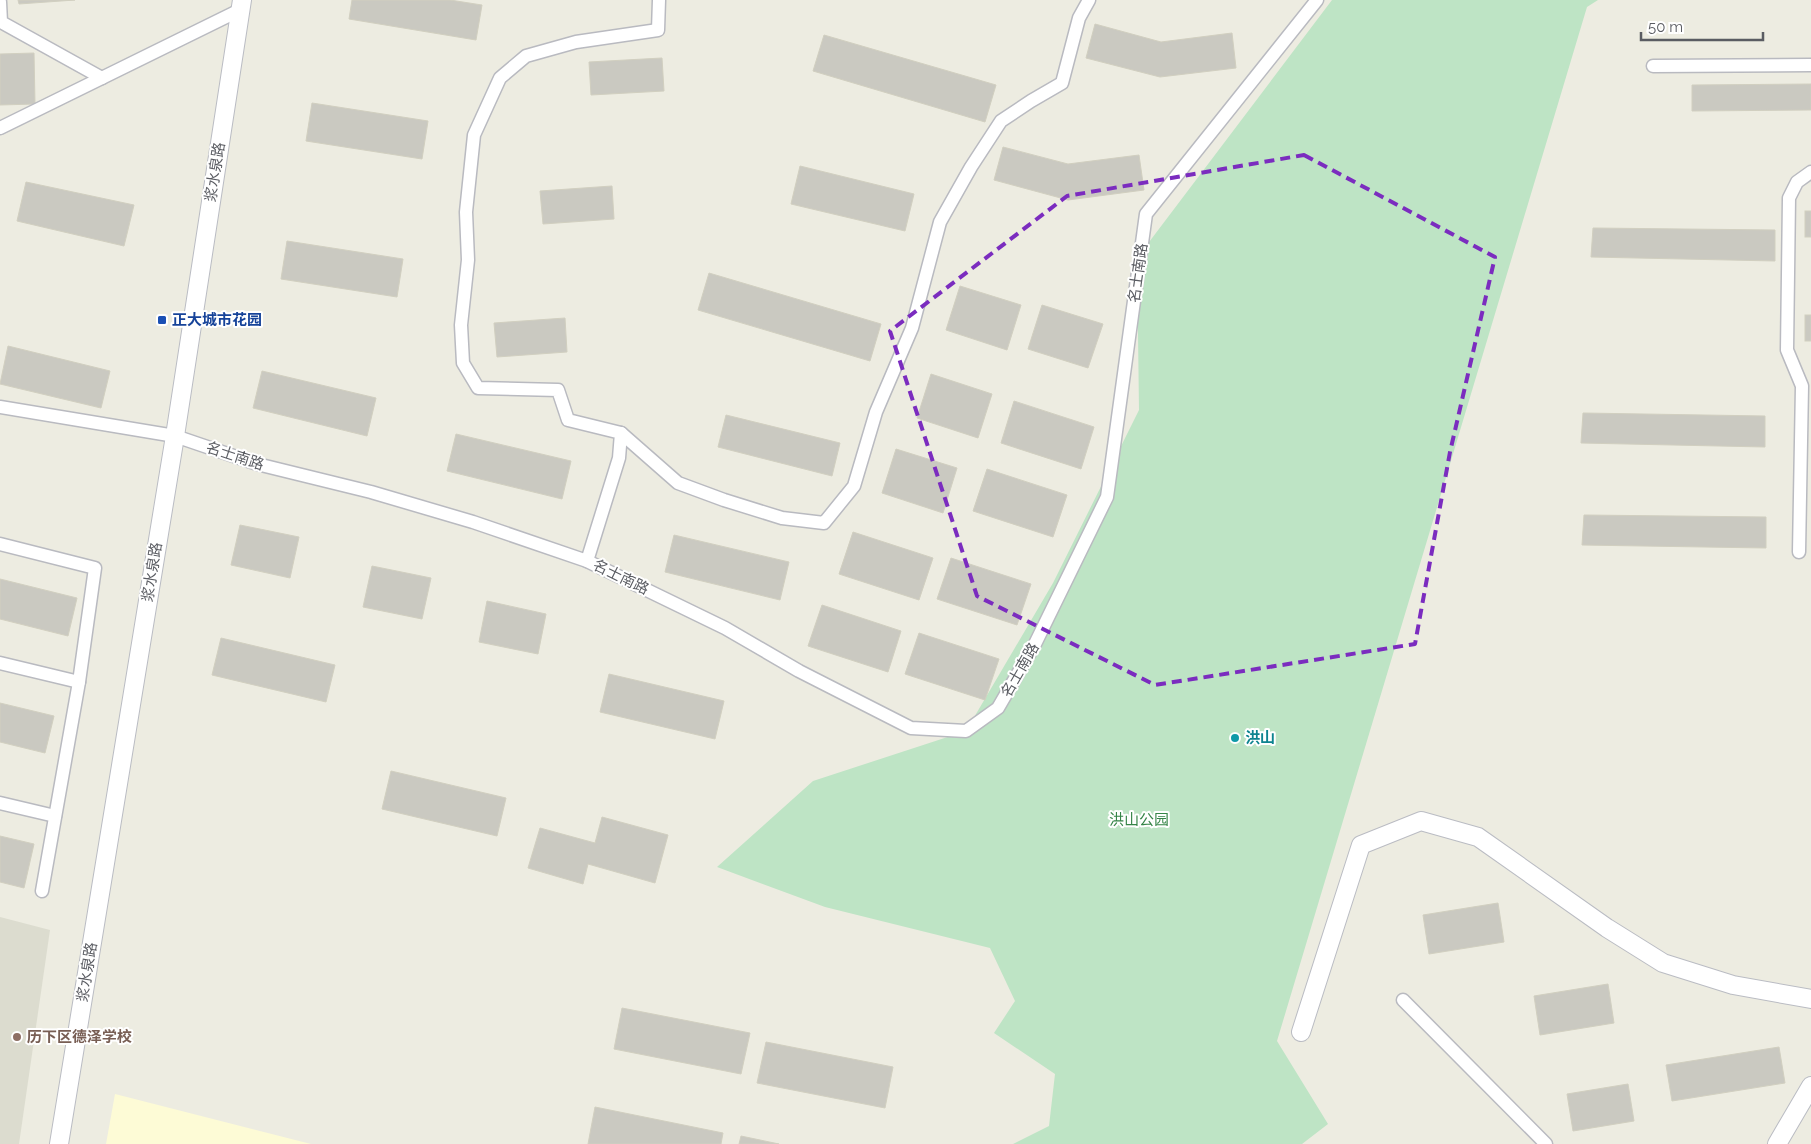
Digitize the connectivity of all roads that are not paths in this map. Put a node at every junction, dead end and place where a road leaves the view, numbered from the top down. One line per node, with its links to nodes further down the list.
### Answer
1 (659, 0): 13 (street)
2 (1089, 0): 13 (street)
3 (1317, 0): 17 (street, 名士南路)
4 (0, 2): 6 (street)
5 (241, 5): 9 (street); 14 (main road, 浆水泉路)
6 (0, 23): 9 (street)
7 (1811, 64): 8 (street)
8 (1653, 66)
9 (102, 78): 10 (street)
10 (0, 128)
11 (1811, 172): 16 (street)
12 (0, 407): 14 (street, 名士南路)
13 (621, 433): 17 (street)
14 (175, 436): 17 (street, 名士南路); 27 (main road, 浆水泉路)
15 (0, 544): 19 (street)
16 (1799, 552)
17 (587, 561)
18 (0, 663): 19 (street)
19 (79, 682): 21 (street)
20 (0, 803): 21 (street)
21 (55, 816): 22 (street)
22 (42, 891)
23 (1811, 999): 25 (main road)
24 (1403, 1000): 28 (street)
25 (1301, 1032)
26 (1811, 1086): 29 (main road)
27 (59, 1144)
28 (1546, 1144)
29 (1777, 1144)

